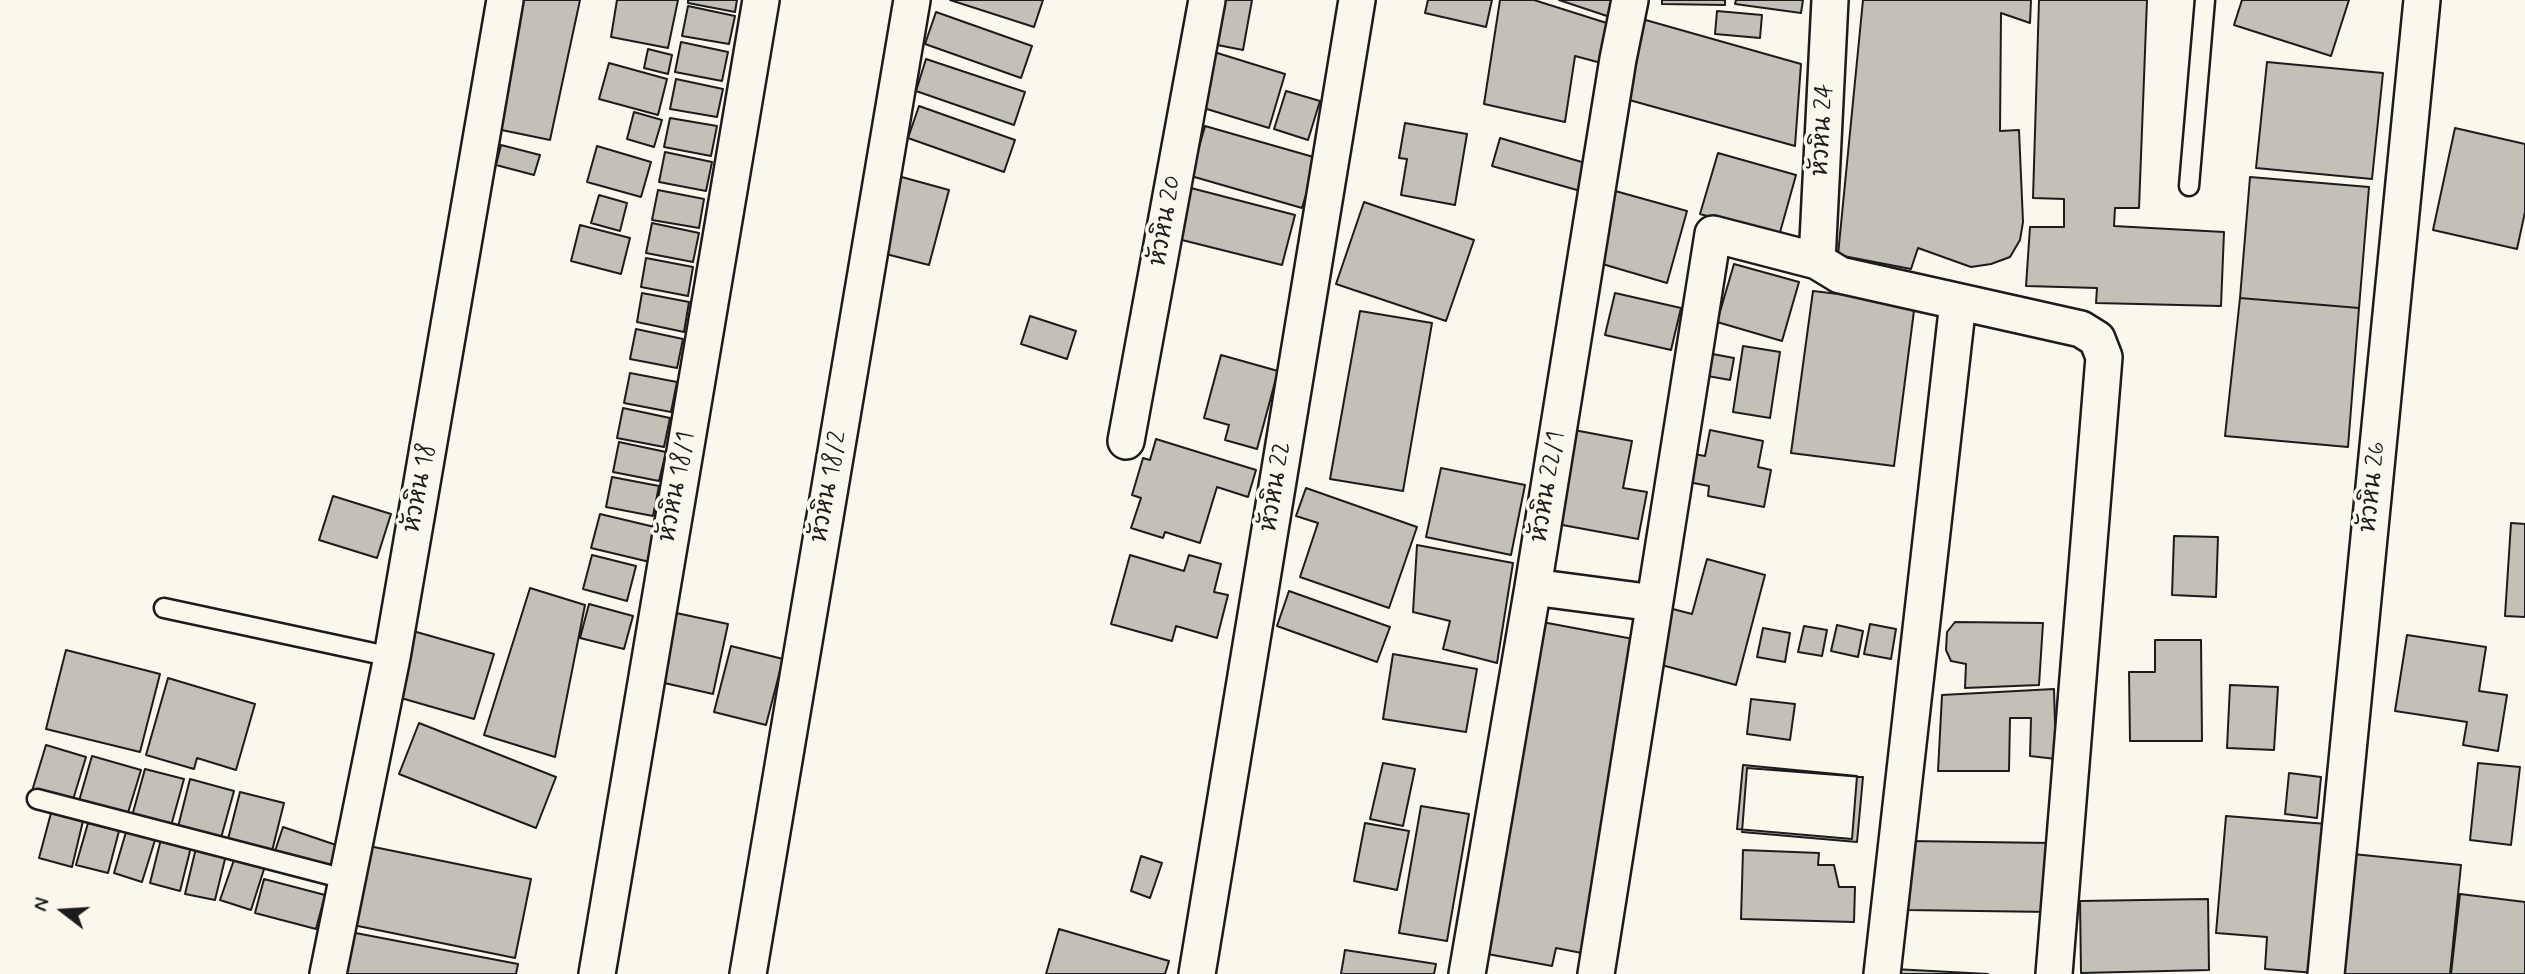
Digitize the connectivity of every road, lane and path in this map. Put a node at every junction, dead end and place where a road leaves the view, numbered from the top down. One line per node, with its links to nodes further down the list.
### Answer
1 (505, 0): 17 (street, หัวหิน 18)
2 (761, 0): 21 (street, หัวหิน 18/1)
3 (912, 0): 22 (street, หัวหิน 18/2)
4 (1207, 0): 13 (street, หัวหิน 20)
5 (1357, 0): 23 (street, หัวหิน 22)
6 (1630, 0): 14 (street, หัวหิน 22/1)
7 (1830, 0): 11 (street, หัวหิน 24)
8 (2204, 0): 10 (lane)
9 (2422, 0): 28 (street, หัวหิน 26)
10 (2189, 186)
11 (1817, 261): 12 (street); 15 (street)
12 (1958, 302): 26 (street); 27 (street)
13 (1126, 441)
14 (1533, 587): 15 (street); 24 (street, หัวหิน 22/1)
15 (1654, 603): 25 (street)
16 (164, 608): 17 (lane)
17 (392, 657): 19 (street, หัวหิน 18)
18 (37, 799): 19 (lane)
19 (349, 880): 20 (street, หัวหิน 18)
20 (328, 974)
21 (597, 974)
22 (748, 974)
23 (1197, 974)
24 (1467, 974)
25 (1596, 974)
26 (1882, 974)
27 (2054, 974)
28 (2326, 974)

